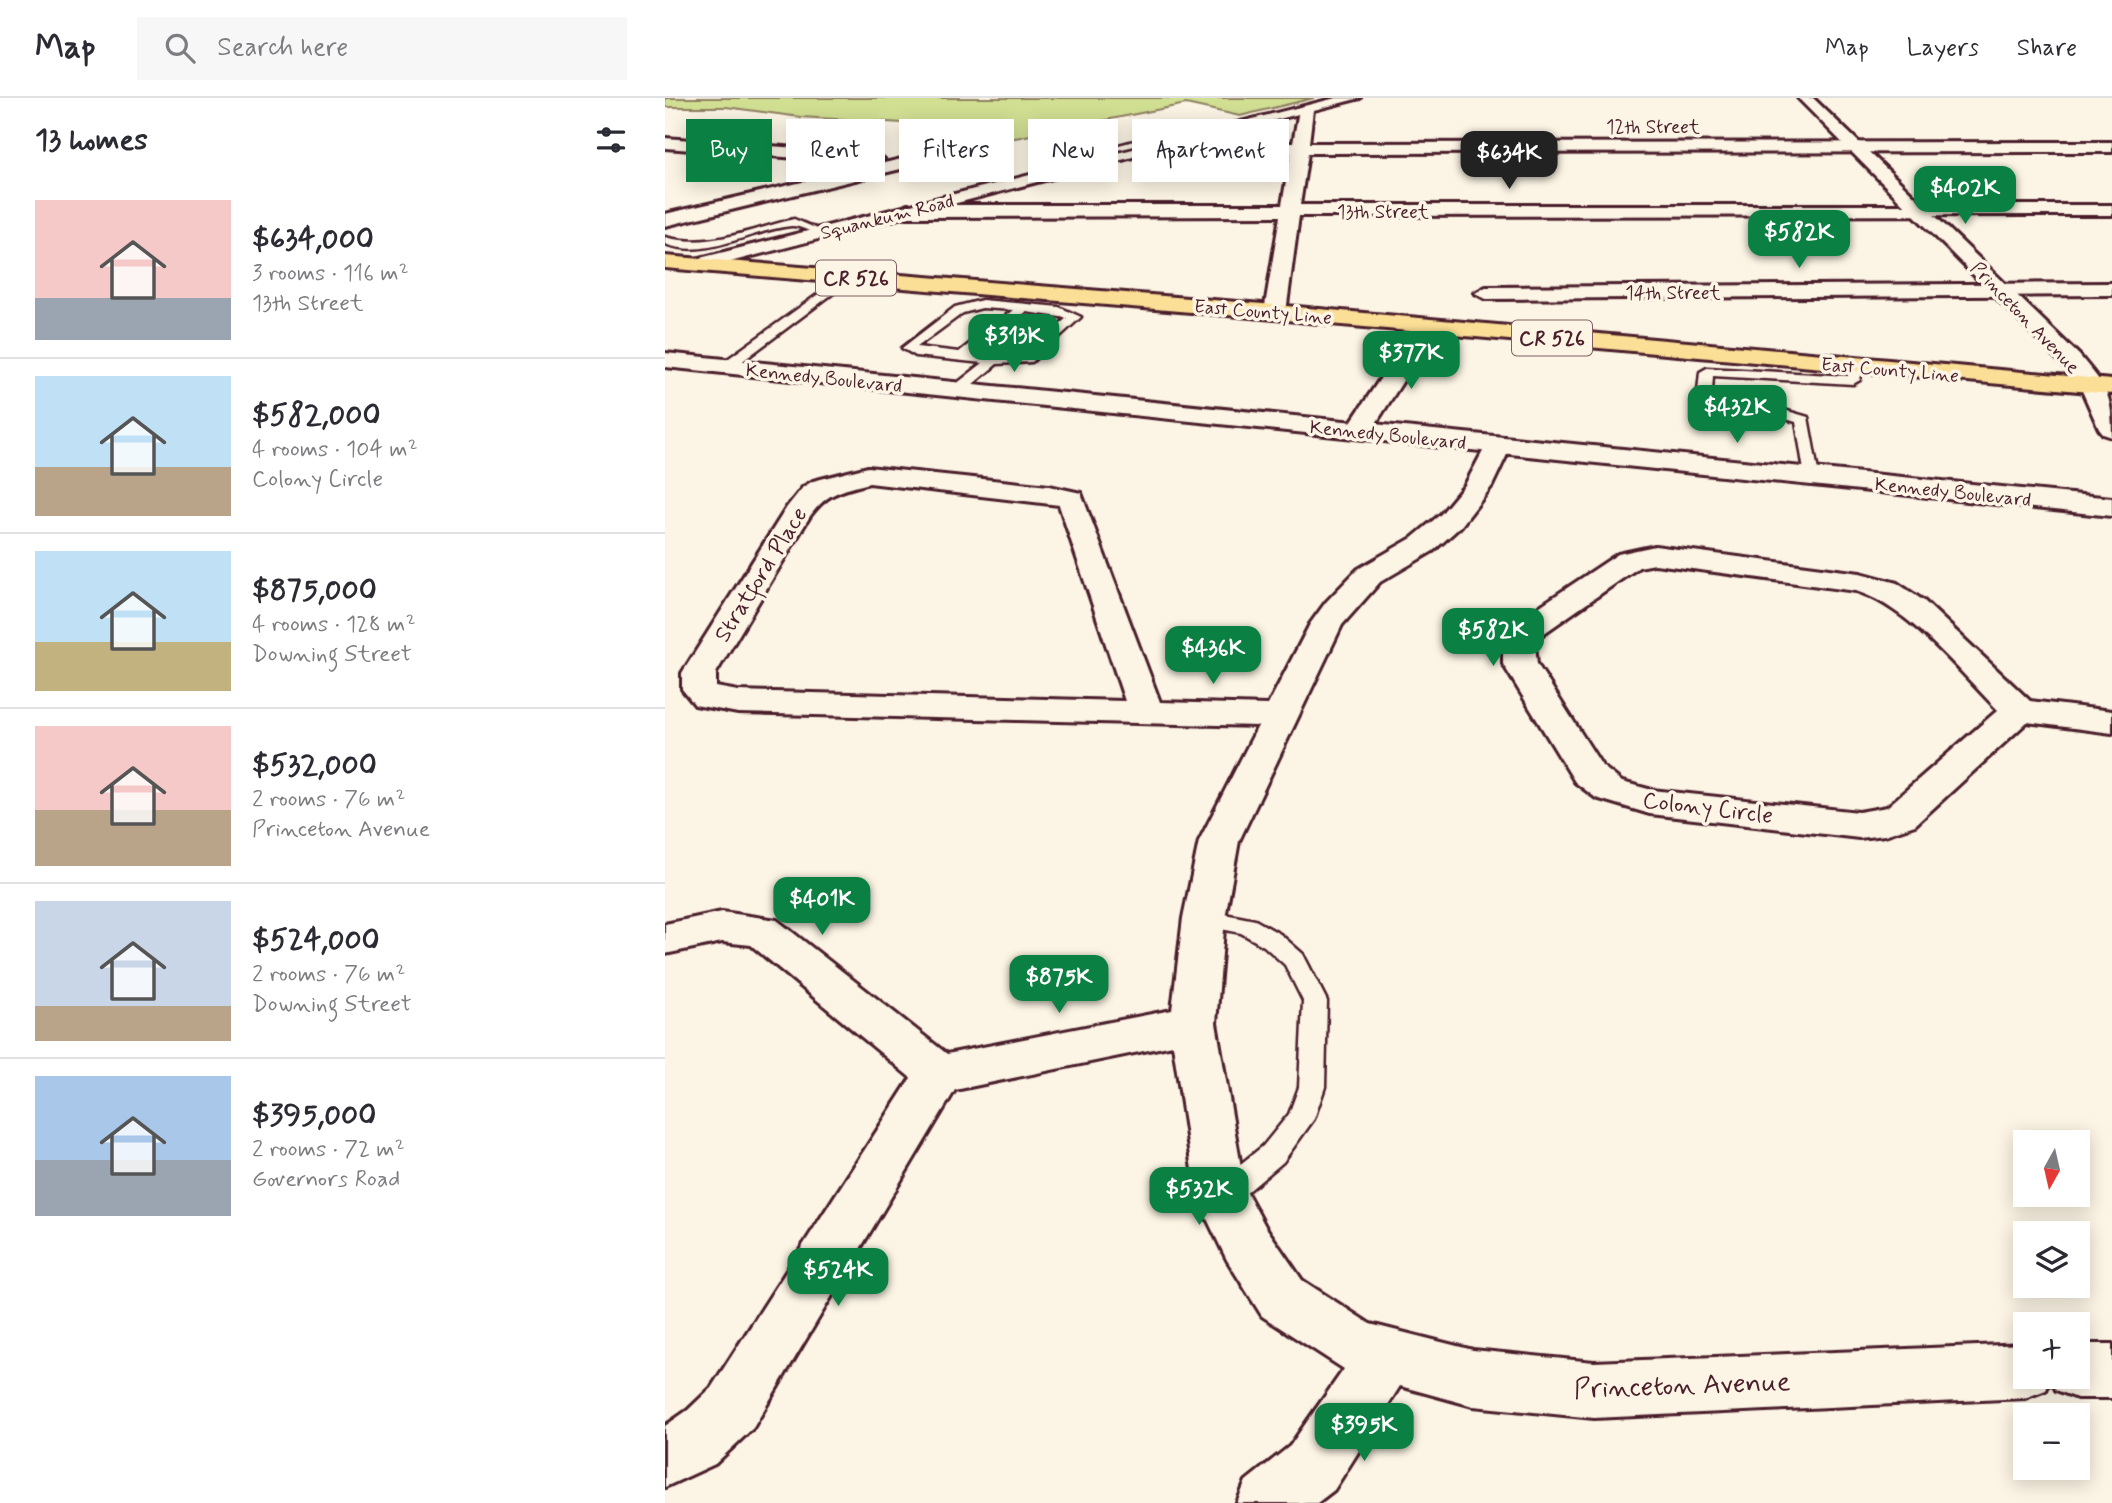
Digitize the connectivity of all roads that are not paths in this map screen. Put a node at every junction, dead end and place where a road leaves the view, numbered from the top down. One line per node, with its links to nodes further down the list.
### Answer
1 (1353, 98): 3 (street, Squankum Road)
2 (1805, 98): 6 (street, Princeton Avenue)
3 (1306, 110): 4 (street, Squankum Road); 9 (street)
4 (1265, 119)
5 (665, 143): 11 (street)
6 (1856, 146): 7 (street, 12th Street); 9 (street, 12th Street); 13 (street, Princeton Avenue)
7 (2112, 147)
8 (1289, 149): 9 (street, 12th Street)
9 (1300, 149): 16 (street)
10 (1132, 150): 15 (street, Squankum Road)
11 (899, 161)
12 (899, 165): 17 (street)
13 (1920, 209): 14 (street, 13th Street); 16 (street, 13th Street); 27 (street, Princeton Avenue)
14 (2112, 210)
15 (907, 211): 16 (street, 13th Street); 18 (street, Squankum Road)
16 (1289, 211): 31 (street)
17 (665, 220)
18 (822, 233): 19 (lane); 21 (street, Squankum Road)
19 (727, 239): 20 (lane); 21 (lane)
20 (665, 240)
21 (754, 250): 23 (street, Squankum Road)
22 (665, 262): 23 (main road, East County Line / CR 526)
23 (699, 264): 24 (main road, Squankum Road); 25 (main road, East County Line / CR 526)
24 (665, 273)
25 (849, 277): 29 (main road, East County Line / CR 526); 37 (lane)
26 (2112, 289): 27 (street, 14th Street)
27 (2001, 290): 28 (street, 14th Street); 38 (street, Princeton Avenue)
28 (1486, 293)
29 (1018, 299): 30 (lane); 30 (lane); 31 (main road, East County Line / CR 526); 33 (lane); 35 (lane)
30 (995, 305): 33 (lane)
31 (1275, 312): 32 (main road, East County Line / CR 526)
32 (1427, 326): 36 (main road, East County Line / CR 526); 41 (street)
33 (962, 356): 35 (lane)
34 (665, 360): 37 (street, Kennedy Boulevard)
35 (994, 360): 39 (lane)
36 (1707, 362): 38 (main road, East County Line / CR 526); 43 (lane)
37 (727, 366): 39 (street, Kennedy Boulevard)
38 (2101, 386): 40 (street, Princeton Avenue)
39 (955, 391): 41 (street, Kennedy Boulevard)
40 (2112, 429)
41 (1358, 431): 42 (street, Kennedy Boulevard)
42 (1498, 446): 43 (street, Kennedy Boulevard); 47 (street, Princeton Avenue)
43 (1812, 477): 44 (street, Kennedy Boulevard)
44 (2112, 507)
45 (2019, 710): 45 (street, Colony Circle); 48 (street)
46 (1146, 712): 46 (street, Stratford Place); 47 (street, Stratford Place)
47 (1278, 716): 49 (street, Princeton Avenue)
48 (2112, 722)
49 (1204, 918): 51 (street, Princeton Avenue); 53 (lane)
50 (665, 939): 52 (street)
51 (1193, 1023): 52 (street); 53 (street, Princeton Avenue)
52 (939, 1074): 58 (street)
53 (1222, 1196): 54 (street, Princeton Avenue)
54 (1387, 1355): 57 (street, Princeton Avenue); 59 (street)
55 (2090, 1371): 56 (street)
56 (2112, 1371)
57 (2013, 1372)
58 (665, 1457)
59 (1268, 1503)

